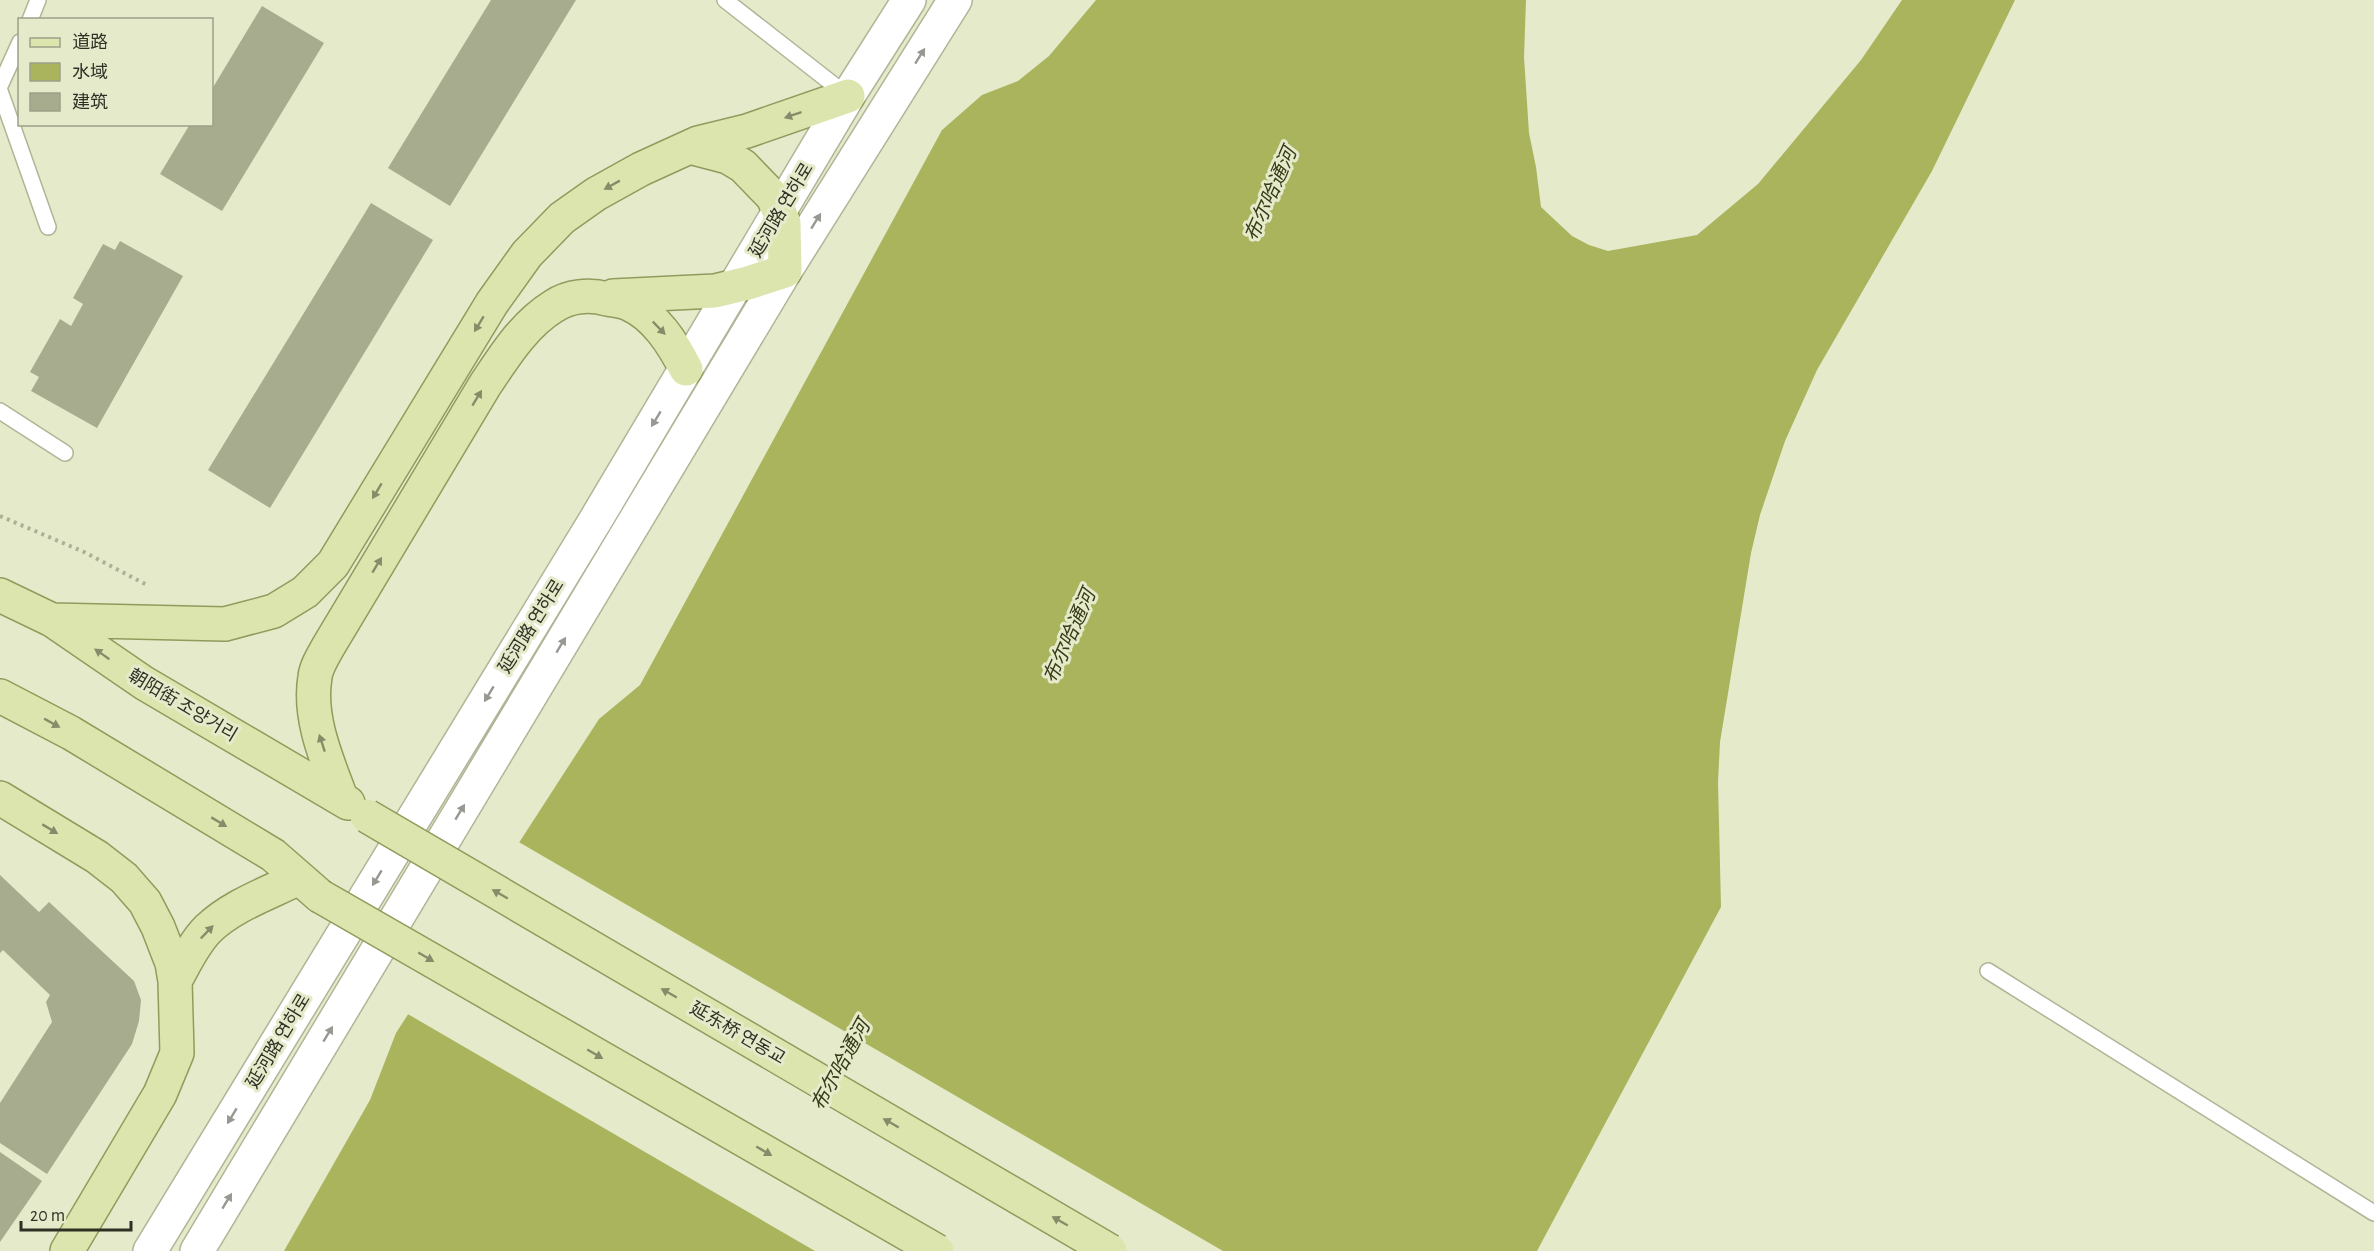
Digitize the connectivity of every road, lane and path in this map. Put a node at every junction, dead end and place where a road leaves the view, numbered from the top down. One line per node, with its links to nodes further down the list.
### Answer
1 (38, 0): 5 (lane)
2 (725, 0): 9 (lane)
3 (909, 0): 9 (main road, 延河路 연하로)
4 (955, 0): 13 (main road, 延河路 연하로, one-way to 4)
5 (31, 18)
6 (18, 46): 7 (lane)
7 (0, 86)
8 (0, 91): 12 (lane)
9 (848, 96): 10 (main road, one-way to 10); 11 (main road, 延河路 연하로)
10 (690, 147): 11 (main road); 22 (main road, one-way to 22)
11 (779, 213): 13 (main road); 14 (main road, 延河路 연하로)
12 (48, 227)
13 (784, 271): 14 (main road); 32 (main road, 延河路 연하로, one-way to 13)
14 (735, 287): 15 (main road); 16 (main road, 延河路 연하로)
15 (599, 297): 16 (main road, one-way to 16); 25 (main road, one-way to 15)
16 (686, 369): 31 (main road, 延河路 연하로, one-way to 31)
17 (0, 411): 18 (lane)
18 (65, 453)
19 (0, 516): 20 (path)
20 (156, 589)
21 (0, 596): 22 (main road, 朝阳街 조양거리)
22 (52, 620): 25 (main road, 朝阳街 조양거리, one-way to 22)
23 (0, 696): 26 (main road, one-way to 26)
24 (0, 798): 28 (main road, one-way to 28)
25 (354, 807): 34 (main road, 延东桥 연동교, one-way to 25, bridge)
26 (310, 887): 28 (main road, one-way to 26); 33 (main road, one-way to 33, bridge)
27 (1988, 971): 29 (lane)
28 (175, 981): 30 (main road)
29 (2374, 1213)
30 (67, 1251)
31 (150, 1251)
32 (197, 1251)
33 (938, 1251)
34 (1110, 1251)

